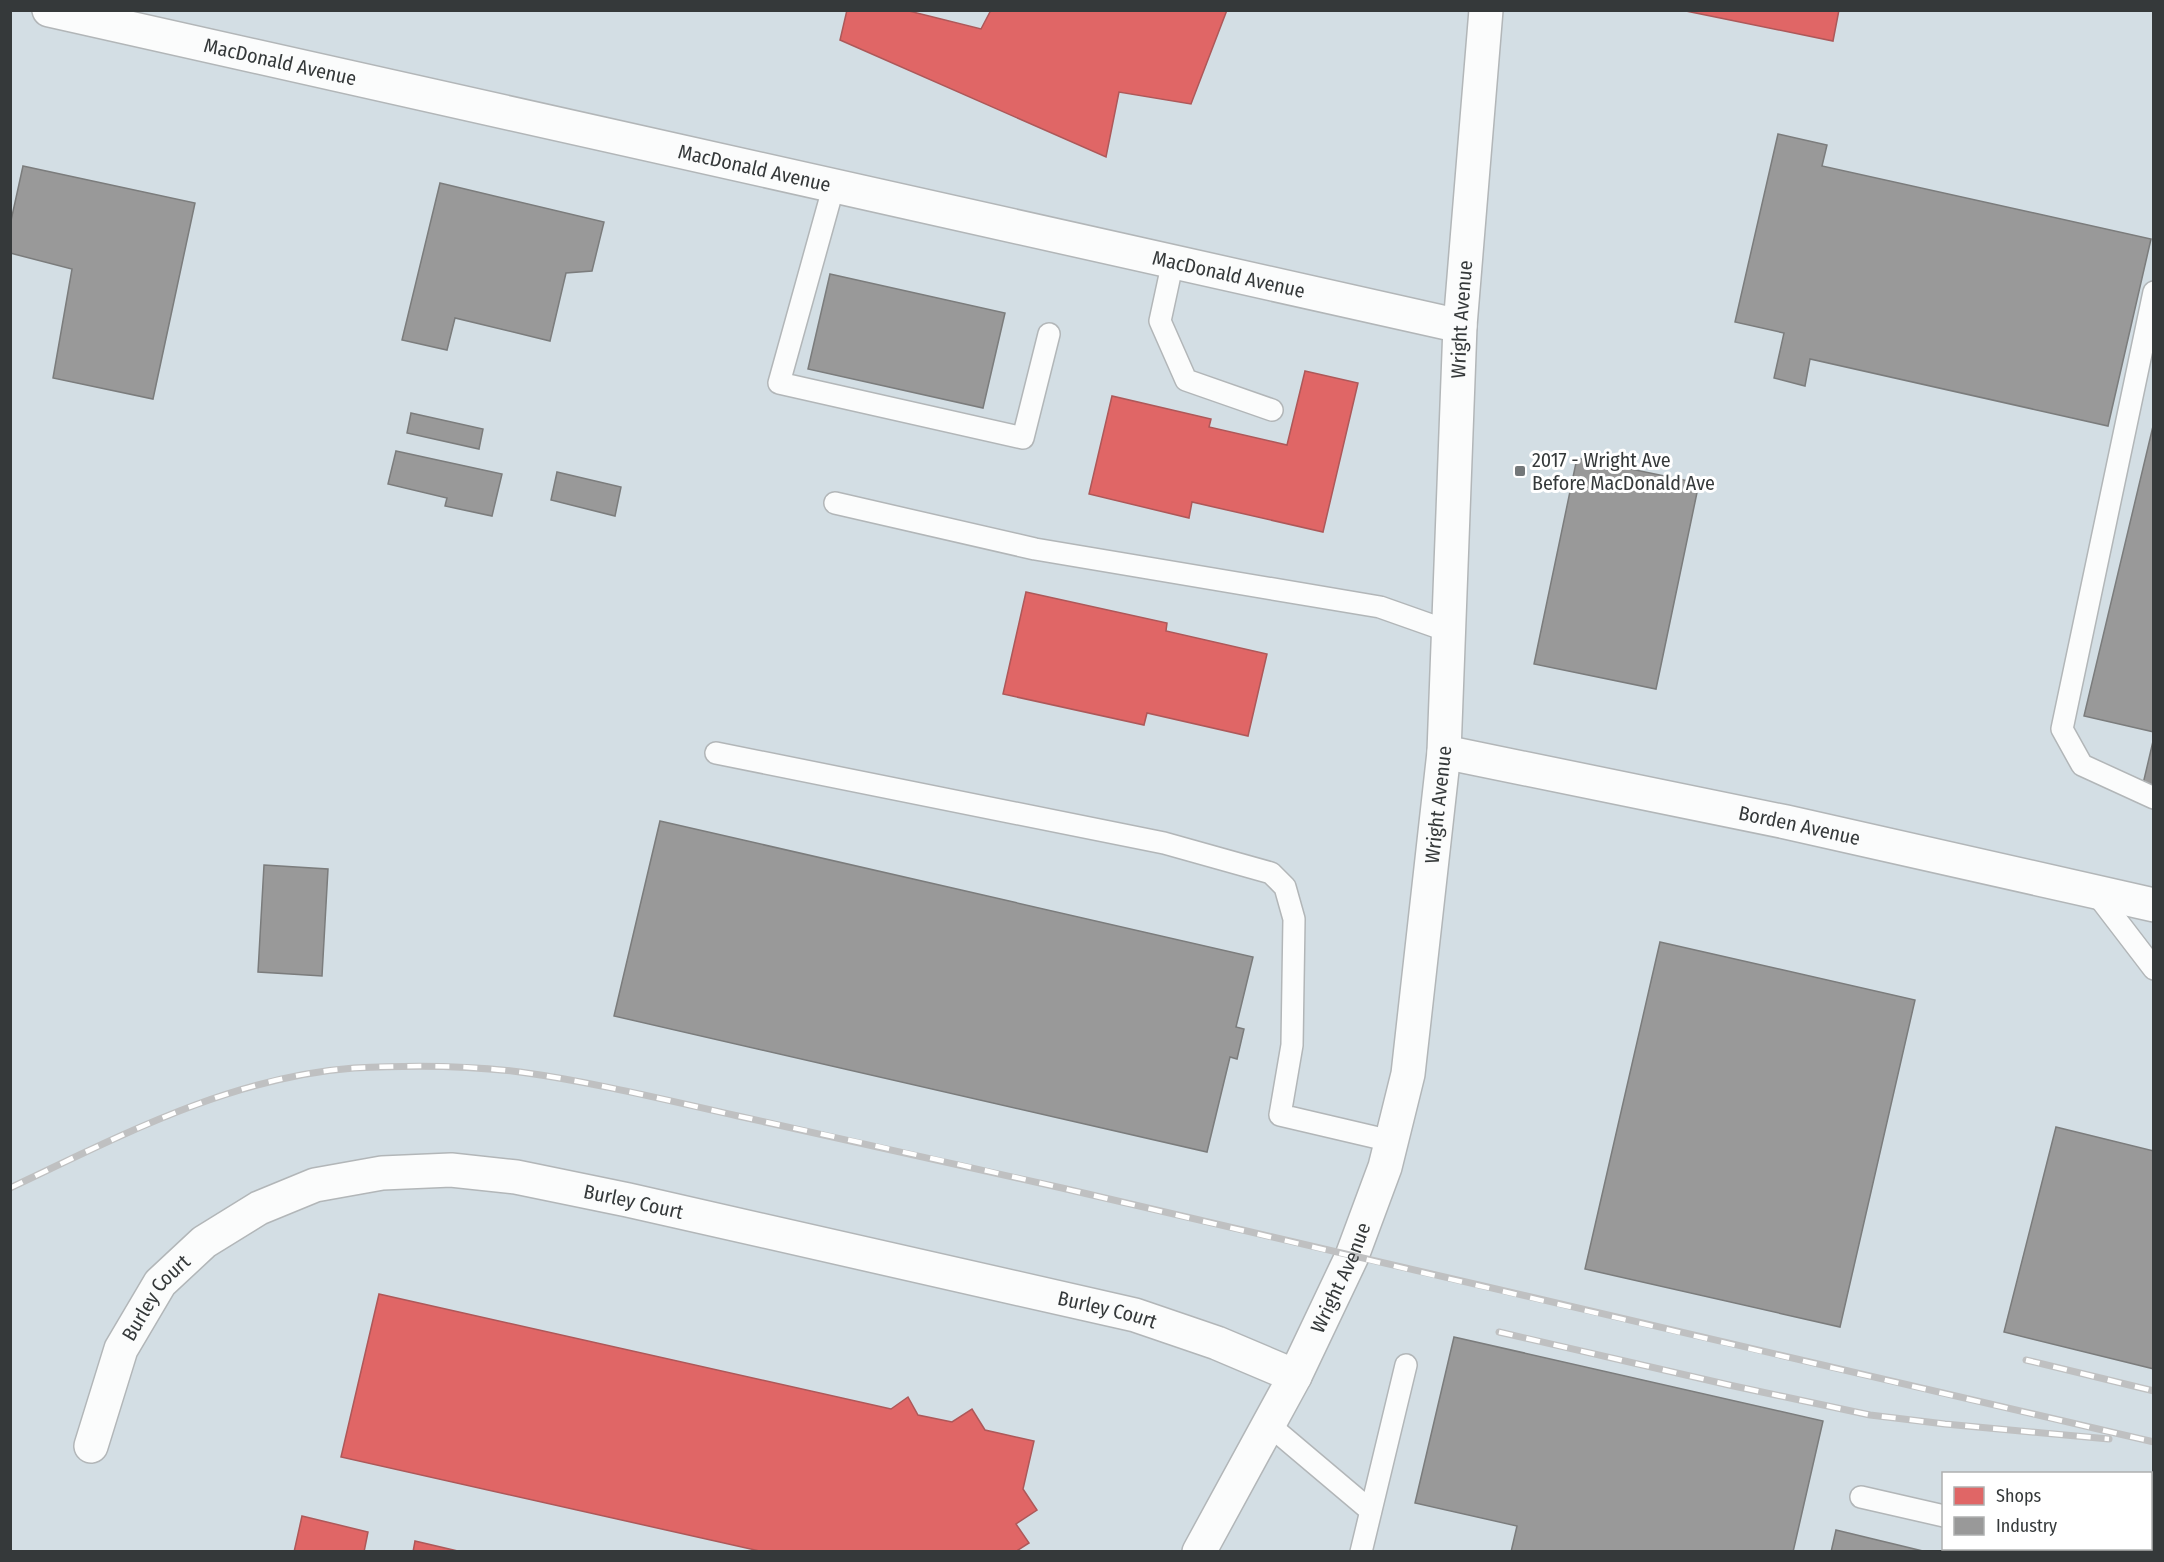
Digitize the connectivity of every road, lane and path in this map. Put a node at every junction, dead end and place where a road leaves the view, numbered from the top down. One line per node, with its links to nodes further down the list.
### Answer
1 (49, 10): 3 (street, MacDonald Avenue)
2 (1486, 10): 6 (street, Wright Avenue)
3 (834, 185): 4 (street, MacDonald Avenue); 7 (lane)
4 (1173, 261): 6 (street, MacDonald Avenue); 8 (lane)
5 (2154, 292): 13 (lane)
6 (1460, 326): 10 (street, Wright Avenue)
7 (1049, 334)
8 (1272, 410)
9 (834, 502): 10 (lane)
10 (1448, 631): 11 (street, Wright Avenue)
11 (1444, 752): 14 (street, Borden Avenue); 17 (street, Wright Avenue)
12 (716, 753): 17 (lane)
13 (2154, 798)
14 (2095, 892): 15 (street, Borden Avenue); 16 (lane)
15 (2154, 905)
16 (2154, 969)
17 (1391, 1142): 19 (street, Wright Avenue)
18 (1406, 1365): 23 (lane)
19 (1295, 1376): 20 (street, Wright Avenue); 21 (street, Burley Court)
20 (1268, 1424): 23 (lane); 25 (street, Wright Avenue)
21 (91, 1446)
22 (1861, 1497): 24 (lane)
23 (1371, 1511): 26 (lane)
24 (1942, 1516)
25 (1199, 1551)
26 (1362, 1551)

